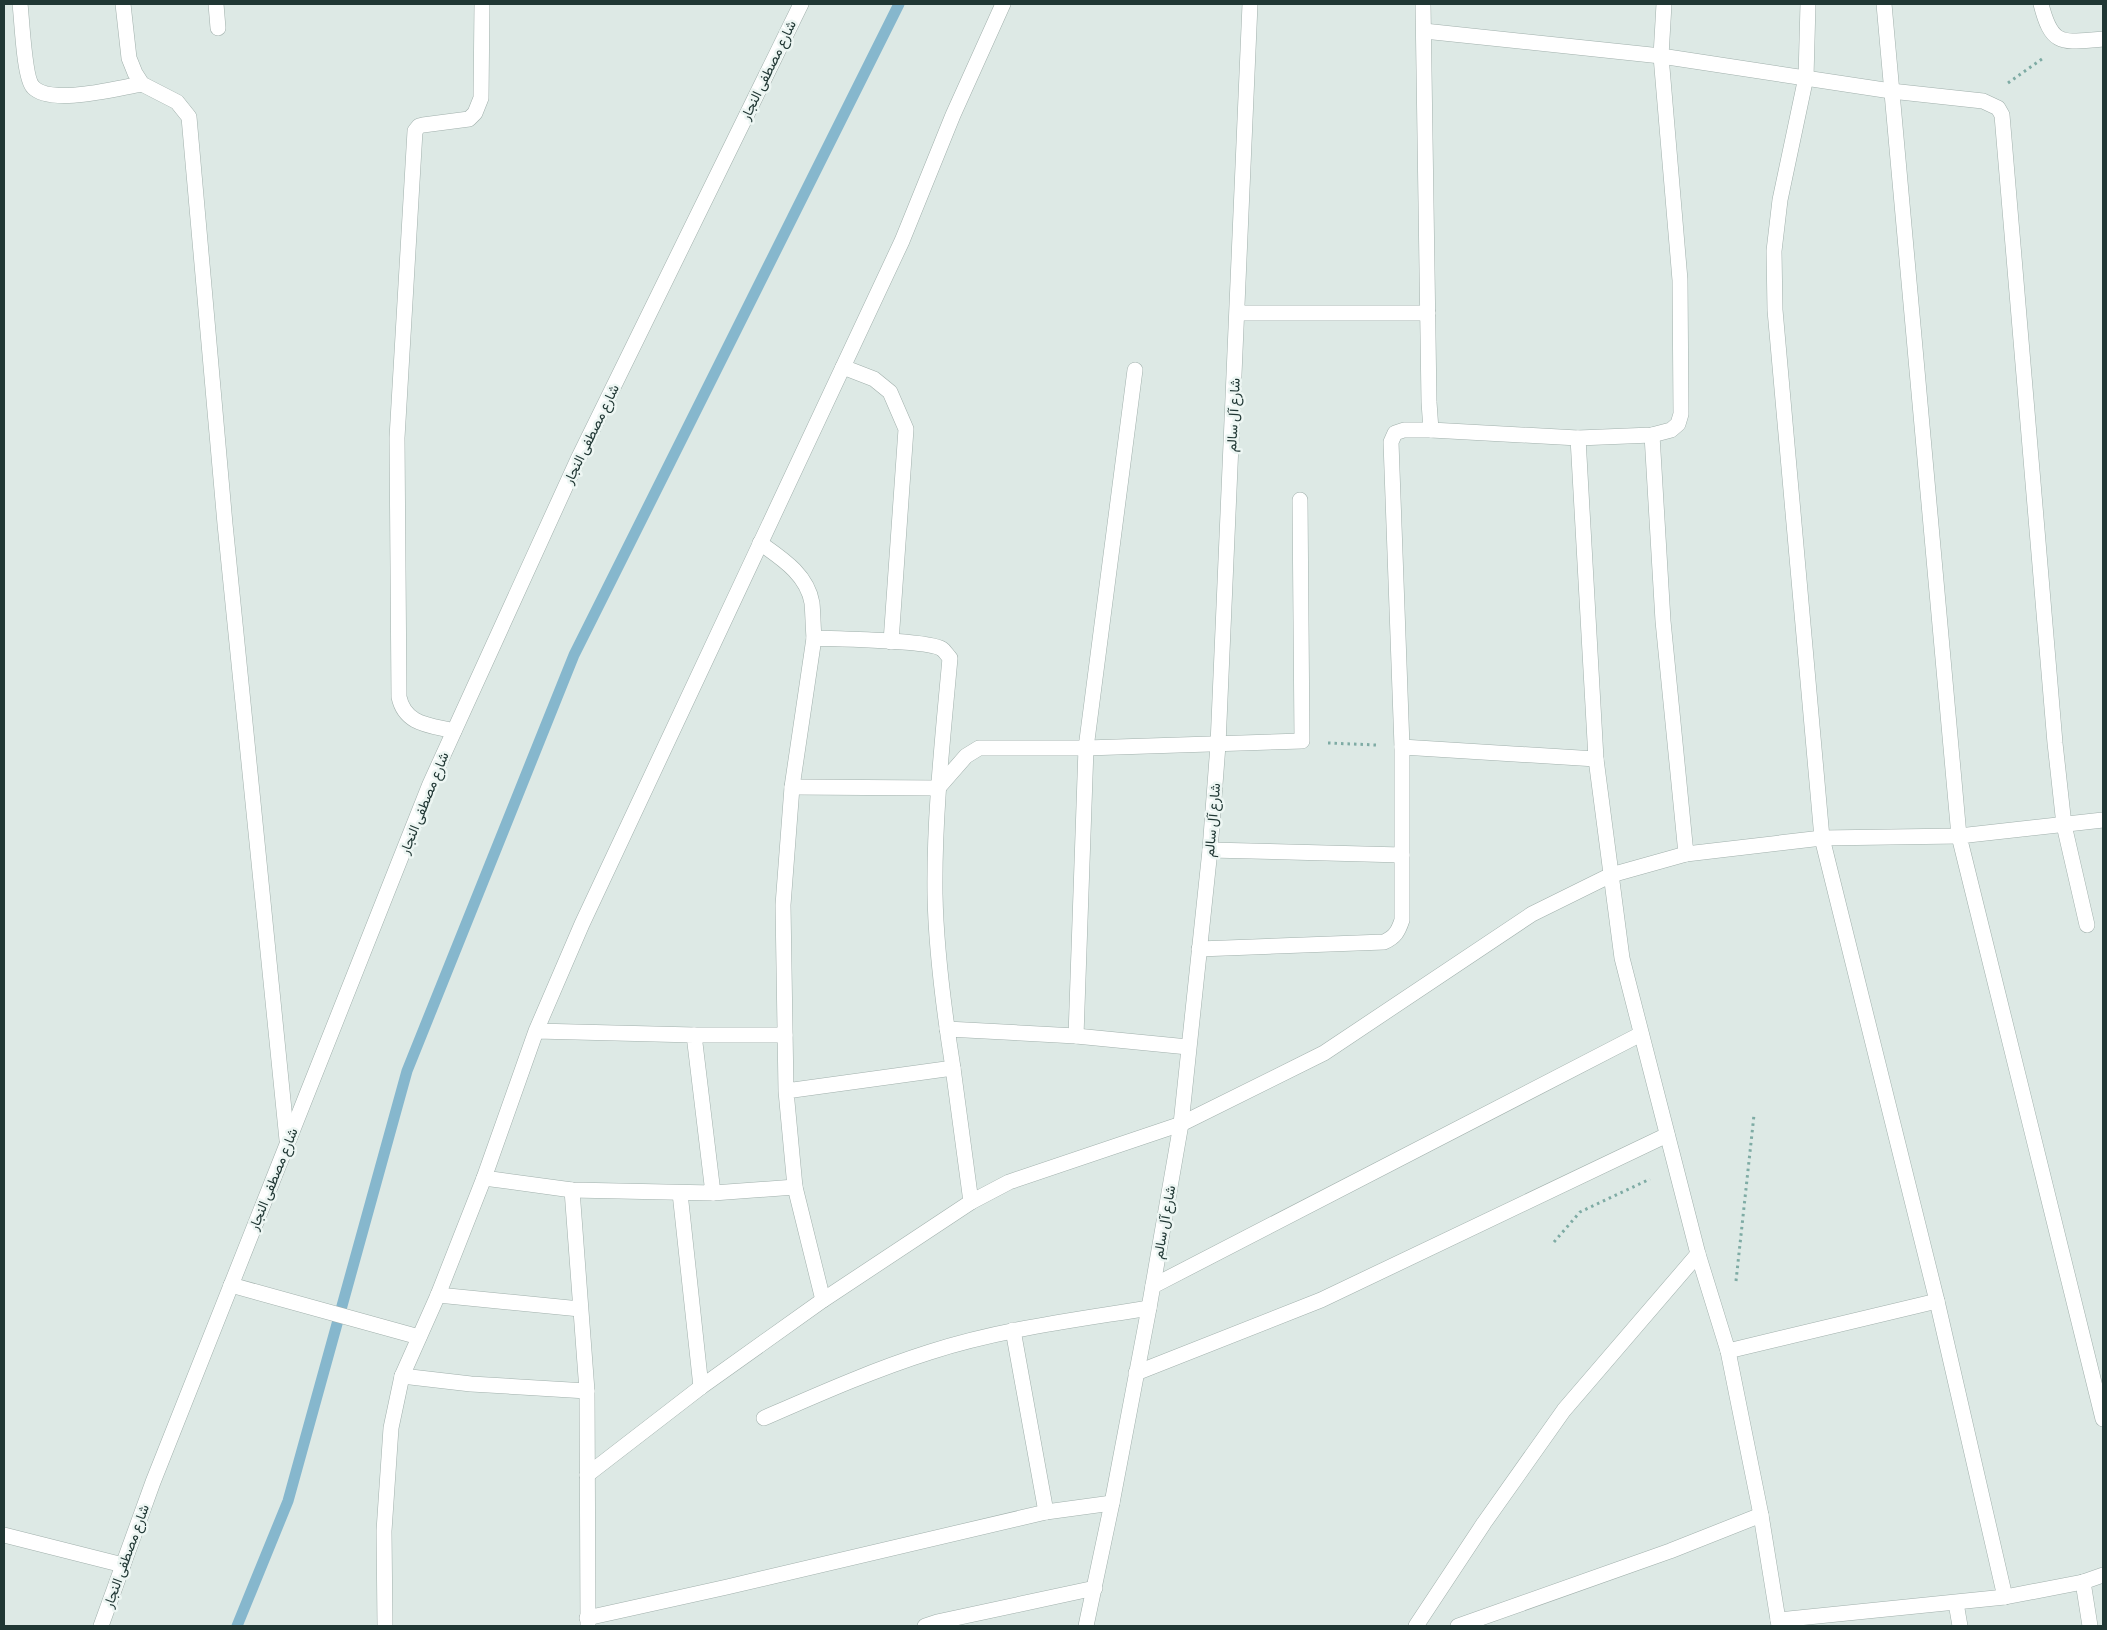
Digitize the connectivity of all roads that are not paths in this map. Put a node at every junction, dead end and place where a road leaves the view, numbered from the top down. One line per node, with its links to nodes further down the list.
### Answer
1 (20, 4): 18 (street)
2 (123, 4): 18 (street)
3 (216, 4): 13 (street)
4 (482, 4): 31 (street)
5 (801, 4): 31 (street, شارع مصطفى النجار)
6 (1003, 4): 22 (street)
7 (1250, 4): 20 (street, شارع آل سالم)
8 (1423, 4): 14 (street)
9 (1664, 4): 16 (street)
10 (1808, 4): 17 (street)
11 (1884, 4): 19 (street)
12 (2041, 4): 15 (street)
13 (218, 28)
14 (1424, 31): 16 (street); 21 (street)
15 (2103, 40)
16 (1660, 56): 17 (street); 25 (street)
17 (1806, 77): 19 (street); 41 (street)
18 (142, 84): 59 (street)
19 (1891, 91): 39 (street); 40 (street)
20 (1238, 313): 21 (street); 32 (street, شارع آل سالم)
21 (1428, 313): 24 (street)
22 (843, 367): 28 (street); 30 (street)
23 (1135, 370): 34 (street)
24 (1432, 430): 26 (street); 33 (street)
25 (1652, 435): 26 (street); 43 (street)
26 (1578, 438): 35 (street)
27 (1300, 500): 32 (street)
28 (760, 542): 29 (street); 49 (street)
29 (814, 638): 30 (street); 36 (street)
30 (891, 642): 37 (street)
31 (454, 731): 59 (street, شارع مصطفى النجار)
32 (1218, 744): 34 (street); 42 (street, شارع آل سالم)
33 (1402, 747): 35 (street); 44 (street)
34 (1086, 748): 37 (street); 53 (street)
35 (1596, 759): 45 (street)
36 (792, 787): 37 (street); 52 (street)
37 (938, 788): 48 (street)
38 (2103, 820): 39 (street)
39 (2064, 825): 40 (street); 46 (street)
40 (1959, 836): 41 (street); 82 (street)
41 (1822, 838): 43 (street); 71 (street)
42 (1210, 850): 44 (street); 47 (street, شارع آل سالم)
43 (1686, 854): 45 (street)
44 (1402, 856): 47 (street)
45 (1611, 875): 50 (street); 57 (street)
46 (2087, 925)
47 (1198, 949): 54 (street, شارع آل سالم)
48 (947, 1029): 53 (street); 55 (street)
49 (536, 1031): 51 (street); 60 (street)
50 (1641, 1034): 58 (street); 68 (street)
51 (694, 1035): 52 (street); 64 (street)
52 (785, 1035): 56 (street)
53 (1076, 1036): 54 (street)
54 (1188, 1047): 57 (street, شارع آل سالم)
55 (953, 1068): 56 (street); 65 (street)
56 (786, 1091): 61 (street)
57 (1181, 1124): 65 (street); 68 (street, شارع آل سالم)
58 (1667, 1135): 66 (street); 77 (street)
59 (288, 1144): 67 (street, شارع مصطفى النجار)
60 (484, 1178): 62 (street); 69 (street)
61 (795, 1186): 64 (street); 70 (street)
62 (572, 1190): 63 (street); 73 (street)
63 (680, 1193): 64 (street); 79 (street)
64 (713, 1193)
65 (971, 1202): 70 (street)
66 (1698, 1254): 76 (street); 100 (street)
67 (231, 1285): 75 (street); 88 (street, شارع مصطفى النجار)
68 (1152, 1286): 72 (street, شارع آل سالم)
69 (438, 1295): 73 (street); 75 (street)
70 (823, 1300): 79 (street)
71 (1936, 1301): 76 (street); 92 (street)
72 (1149, 1308): 74 (street); 77 (street, شارع آل سالم)
73 (580, 1309): 80 (street)
74 (1013, 1330): 81 (street); 85 (street)
75 (419, 1337): 78 (street)
76 (1728, 1351): 86 (street)
77 (1136, 1373): 84 (street, شارع آل سالم)
78 (402, 1376): 80 (street); 97 (street)
79 (701, 1387): 83 (street)
80 (587, 1391): 83 (street)
81 (764, 1418)
82 (2103, 1418)
83 (587, 1475): 94 (street)
84 (1112, 1503): 85 (street); 91 (street, شارع آل سالم)
85 (1046, 1512): 94 (street)
86 (1762, 1515): 95 (street); 101 (street)
87 (4, 1535): 88 (street)
88 (123, 1565): 96 (street, شارع مصطفى النجار)
89 (2103, 1575): 90 (street)
90 (2082, 1582): 92 (street); 103 (street)
91 (1095, 1588): 98 (street); 99 (street, شارع آل سالم)
92 (2005, 1597): 93 (street)
93 (1956, 1603): 95 (street); 102 (street)
94 (587, 1622)
95 (1779, 1623)
96 (101, 1626)
97 (385, 1626)
98 (925, 1626)
99 (1086, 1626)
100 (1416, 1626)
101 (1458, 1626)
102 (1960, 1626)
103 (2090, 1626)

